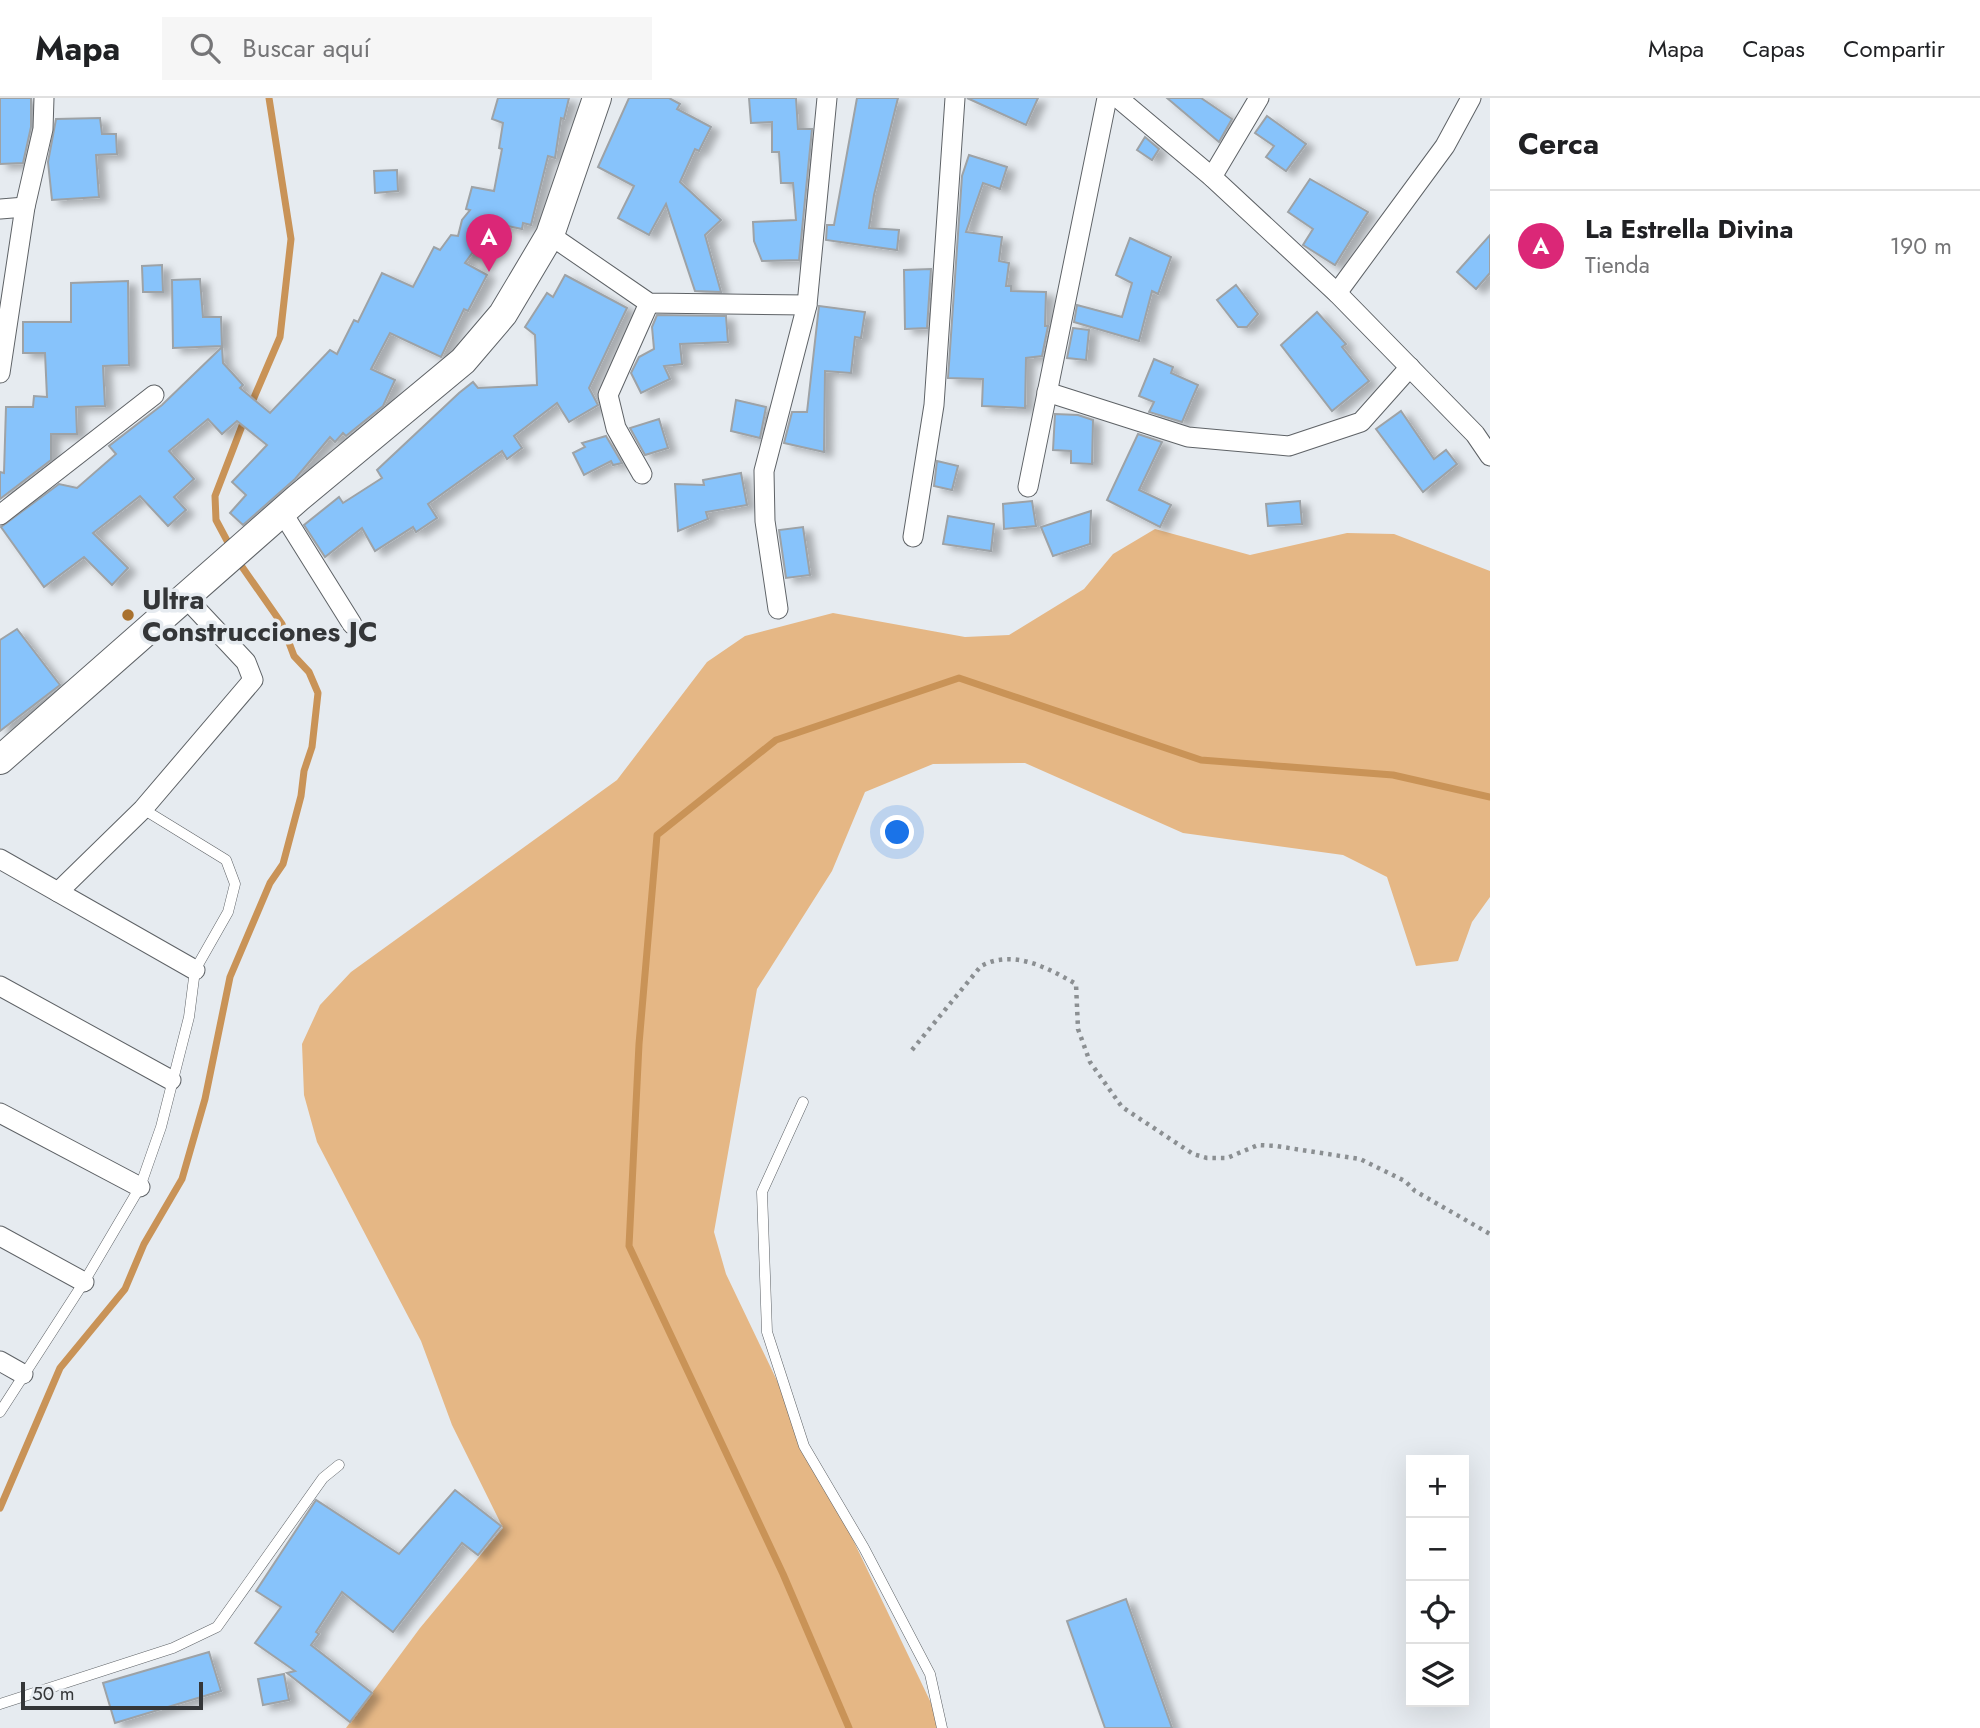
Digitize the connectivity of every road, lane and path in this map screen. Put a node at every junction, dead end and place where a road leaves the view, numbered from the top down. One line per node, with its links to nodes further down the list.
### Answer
1 (44, 98): 10 (street)
2 (597, 98): 12 (main road)
3 (827, 98): 15 (street)
4 (955, 98): 25 (street)
5 (1107, 98): 18 (street)
6 (1118, 98): 9 (street)
7 (1259, 98): 9 (street)
8 (1471, 98): 13 (street)
9 (1212, 177): 13 (street)
10 (25, 206): 11 (street); 17 (street)
11 (0, 209)
12 (550, 236): 14 (street); 23 (main road)
13 (1337, 293): 16 (street)
14 (649, 303): 15 (street); 21 (street)
15 (807, 304): 27 (street)
16 (1410, 367): 18 (street); 20 (street)
17 (0, 373)
18 (1047, 392): 22 (street)
19 (154, 395): 24 (street)
20 (1489, 450)
21 (642, 474)
22 (1028, 487)
23 (282, 512): 26 (main road); 28 (street)
24 (0, 515)
25 (913, 537)
26 (186, 598): 29 (main road); 30 (street)
27 (778, 609)
28 (352, 624)
29 (0, 760)
30 (143, 809): 32 (street); 33 (lane)
31 (0, 859): 32 (street)
32 (58, 892): 33 (street)
33 (195, 970): 36 (lane)
34 (0, 986): 36 (street)
35 (912, 1050): 40 (path)
36 (171, 1080): 39 (lane)
37 (803, 1102): 48 (lane)
38 (0, 1113): 39 (street)
39 (140, 1187): 42 (lane)
40 (1490, 1234)
41 (0, 1236): 42 (street)
42 (85, 1282): 44 (lane)
43 (0, 1361): 44 (street)
44 (23, 1374): 45 (lane)
45 (0, 1412)
46 (339, 1465): 47 (lane)
47 (0, 1704)
48 (942, 1728)

